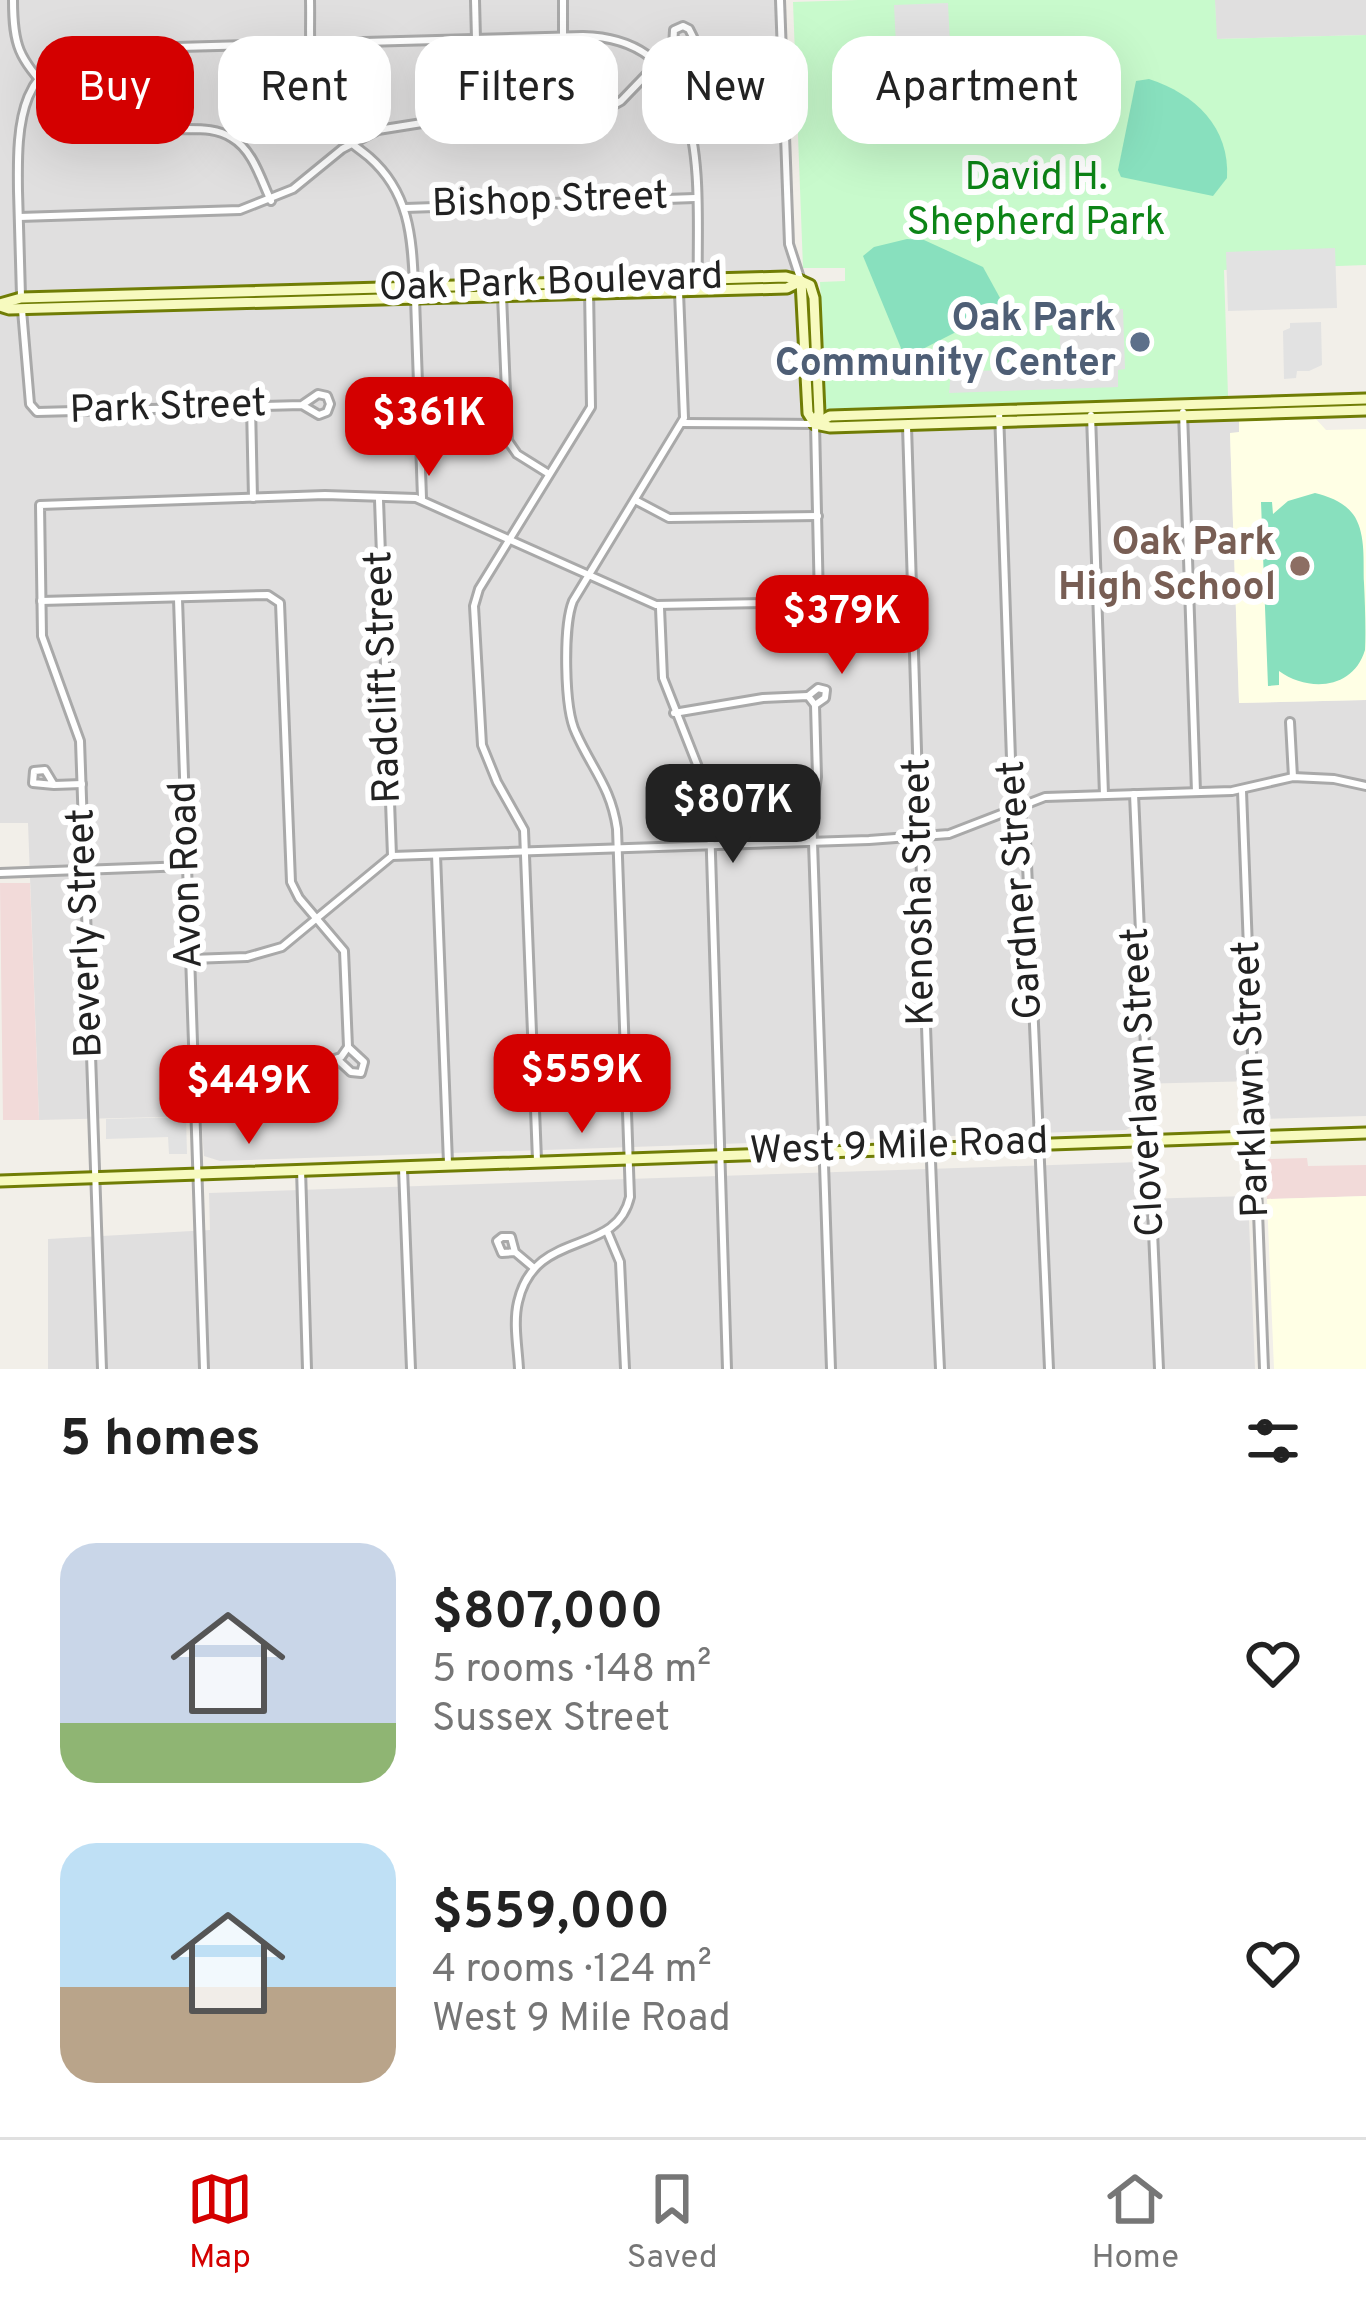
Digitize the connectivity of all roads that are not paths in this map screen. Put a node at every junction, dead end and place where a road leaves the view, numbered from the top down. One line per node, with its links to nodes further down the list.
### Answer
1 (13, 0): 9 (street)
2 (310, 0): 6 (street)
3 (476, 0): 7 (street)
4 (563, 0): 8 (street)
5 (780, 0): 20 (street)
6 (311, 36)
7 (476, 36)
8 (563, 36)
9 (36, 75)
10 (642, 79): 12 (street)
11 (36, 84): 19 (street)
12 (391, 128)
13 (194, 129): 17 (street)
14 (350, 144): 17 (street); 18 (street)
15 (691, 144): 16 (street)
16 (695, 199): 18 (street, Bishop Street); 21 (street)
17 (272, 201): 19 (street)
18 (405, 208): 25 (street, Radclift Street)
19 (19, 217): 26 (street)
20 (802, 281): 21 (street, Oak Park Boulevard); 37 (street)
21 (697, 285): 22 (street, Oak Park Boulevard)
22 (679, 286): 23 (street, Oak Park Boulevard); 36 (street)
23 (589, 288): 24 (street, Oak Park Boulevard); 38 (street)
24 (501, 290): 25 (street, Oak Park Boulevard); 38 (street)
25 (414, 293): 26 (street, Oak Park Boulevard); 41 (street, Radclift Street)
26 (22, 304): 27 (street, Oak Park Boulevard); 30 (street, Park Street)
27 (0, 305)
28 (1366, 399): 31 (street)
29 (302, 405): 30 (street, Park Street)
30 (251, 406): 39 (street)
31 (1183, 410): 32 (street); 33 (street); 58 (street)
32 (1366, 410)
33 (1091, 413): 34 (street); 60 (street)
34 (999, 416): 35 (street); 61 (street, Gardner Street)
35 (907, 419): 37 (street); 62 (street, Kenosha Street)
36 (682, 423): 37 (street); 42 (street)
37 (815, 424): 43 (street)
38 (550, 474): 44 (street)
39 (253, 498): 40 (street); 47 (street, Beverly Street)
40 (379, 498): 41 (street); 68 (street, Radclift Street)
41 (422, 499): 44 (street)
42 (634, 500): 43 (street); 45 (street)
43 (818, 515): 48 (street)
44 (510, 538): 45 (street); 66 (street)
45 (588, 574): 48 (street); 65 (street)
46 (178, 597): 47 (street); 69 (street, Avon Road); 72 (street)
47 (41, 601): 54 (street, Beverly Street)
48 (660, 606): 51 (street)
49 (808, 696): 50 (street); 50 (street); 51 (street)
50 (815, 705): 63 (street)
51 (674, 712): 64 (street)
52 (1290, 722): 53 (street)
53 (1293, 777): 56 (street); 57 (street)
54 (82, 784): 55 (street); 70 (street, Beverly Street)
55 (54, 785)
56 (1366, 787)
57 (1242, 790): 58 (street); 78 (street, Parklawn Street)
58 (1196, 792): 59 (street)
59 (1134, 794): 60 (street); 79 (street, Cloverlawn Street)
60 (1104, 795): 61 (street)
61 (1018, 804): 62 (street); 80 (street, Gardner Street)
62 (922, 836): 63 (street); 81 (street, Kenosha Street)
63 (813, 842): 64 (street); 82 (street)
64 (711, 845): 65 (street); 83 (street)
65 (618, 848): 66 (street); 84 (street)
66 (526, 851): 67 (street); 85 (street)
67 (436, 855): 68 (street); 86 (street, Radclift Street)
68 (392, 856): 72 (street)
69 (187, 866): 70 (street); 73 (street, Avon Road)
70 (85, 870): 71 (street); 90 (street, Beverly Street)
71 (0, 873)
72 (317, 919): 73 (street); 74 (street)
73 (191, 959): 76 (street, Avon Road)
74 (348, 1047): 75 (street); 75 (street)
75 (337, 1059): 76 (street)
76 (194, 1065): 89 (street, Avon Road)
77 (1366, 1133): 78 (street, West 9 Mile Road)
78 (1254, 1137): 79 (street, West 9 Mile Road); 106 (street, Parklawn Street)
79 (1147, 1140): 80 (street, West 9 Mile Road); 105 (street, Cloverlawn Street)
80 (1038, 1144): 81 (street, West 9 Mile Road); 104 (street, Gardner Street)
81 (929, 1147): 82 (street, West 9 Mile Road); 103 (street, Kenosha Street)
82 (823, 1150): 83 (street, West 9 Mile Road); 102 (street)
83 (722, 1153): 84 (street, West 9 Mile Road); 101 (street)
84 (630, 1157): 85 (street, West 9 Mile Road); 92 (street)
85 (537, 1160): 86 (street, West 9 Mile Road)
86 (448, 1163): 87 (street, West 9 Mile Road)
87 (403, 1165): 88 (street, West 9 Mile Road); 98 (street)
88 (301, 1168): 89 (street, West 9 Mile Road); 97 (street)
89 (198, 1172): 90 (street, West 9 Mile Road); 96 (street, Avon Road)
90 (96, 1175): 91 (street, West 9 Mile Road); 95 (street, Beverly Street)
91 (0, 1181)
92 (607, 1231): 94 (street); 100 (street)
93 (515, 1252): 94 (street)
94 (534, 1268): 99 (street)
95 (102, 1369)
96 (204, 1369)
97 (307, 1369)
98 (410, 1369)
99 (519, 1369)
100 (625, 1369)
101 (727, 1369)
102 (831, 1369)
103 (940, 1369)
104 (1049, 1369)
105 (1159, 1369)
106 (1264, 1369)

